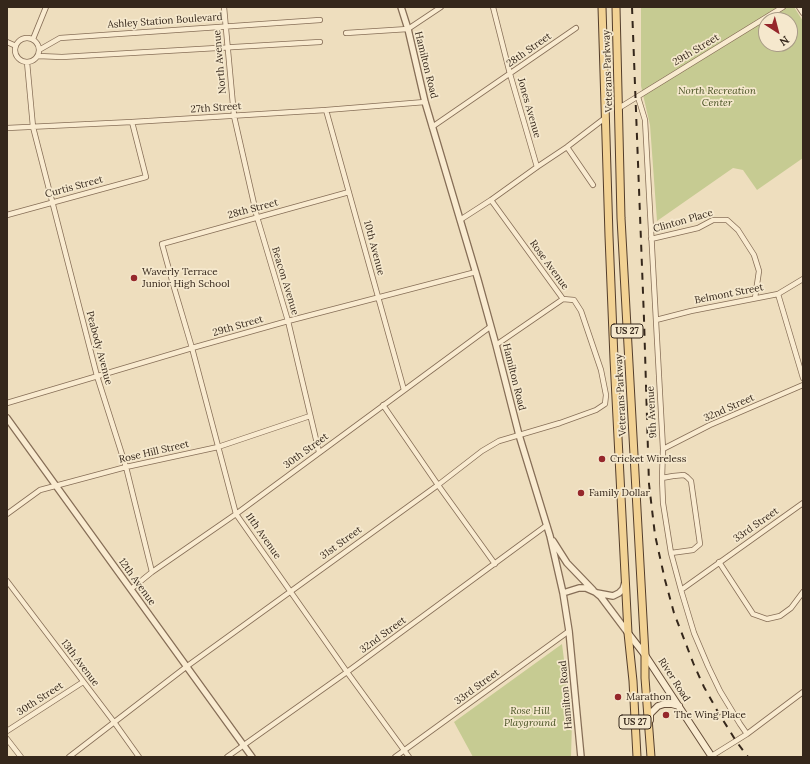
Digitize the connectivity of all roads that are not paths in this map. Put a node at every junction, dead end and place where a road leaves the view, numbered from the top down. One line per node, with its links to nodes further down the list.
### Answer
1 (46, 7): 16 (street)
2 (224, 7): 12 (street, North Avenue)
3 (401, 7): 14 (street, Hamilton Road)
4 (441, 7): 14 (street)
5 (494, 7): 24 (street, Jones Avenue)
6 (602, 7): 30 (main road, Veterans Parkway / US 27)
7 (616, 7): 27 (main road, Veterans Parkway / US 27)
8 (783, 7): 25 (street, 29th Street)
9 (799, 7): 10 (street)
10 (803, 13)
11 (320, 20): 12 (street, Ashley Station Boulevard)
12 (225, 26): 20 (street, North Avenue); 21 (street, Ashley Station Boulevard)
13 (576, 28): 24 (street, 28th Street)
14 (408, 29): 15 (street); 26 (street, Hamilton Road)
15 (346, 34)
16 (32, 39): 19 (street); 21 (street)
17 (7, 42): 19 (street)
18 (320, 42): 20 (street)
19 (16, 46): 23 (street)
20 (227, 47): 22 (street); 29 (street, North Avenue)
21 (39, 50): 22 (street)
22 (38, 56): 23 (street)
23 (27, 62): 32 (street, Peabody Avenue)
24 (510, 74): 34 (street, 28th Street); 36 (street, Jones Avenue)
25 (638, 97): 27 (street, 29th Street); 44 (street, 9th Avenue)
26 (425, 102): 28 (street, 27th Street); 34 (street, Hamilton Road)
27 (619, 108): 93 (main road, Veterans Parkway / US 27)
28 (326, 110): 29 (street, 27th Street); 38 (street, 10th Avenue)
29 (234, 116): 31 (street, 27th Street); 42 (street, Beacon Avenue)
30 (605, 118): 35 (street); 83 (main road, Veterans Parkway / US 27)
31 (132, 122): 32 (street, 27th Street); 40 (street, Curtis Street)
32 (33, 127): 33 (street, 27th Street); 40 (street, Peabody Avenue)
33 (7, 128)
34 (432, 128): 43 (street, Hamilton Road)
35 (567, 147): 36 (street); 37 (street)
36 (536, 167): 39 (street)
37 (593, 184)
38 (349, 192): 42 (street, 28th Street); 49 (street, 10th Avenue)
39 (491, 200): 43 (street); 51 (street, Rose Avenue)
40 (52, 202): 41 (street, Curtis Street); 58 (street, Peabody Avenue)
41 (7, 215)
42 (257, 217): 45 (street, 28th Street); 53 (street, Beacon Avenue)
43 (460, 220): 46 (street, Hamilton Road)
44 (651, 239): 50 (street, Clinton Place); 52 (street, 9th Avenue)
45 (162, 244): 56 (street, 11th Avenue)
46 (476, 272): 49 (street, 29th Street); 54 (street, Hamilton Road)
47 (803, 279): 48 (street, Belmont Street)
48 (778, 294): 50 (street, Belmont Street); 59 (street)
49 (378, 298): 53 (street, 29th Street); 61 (street, 10th Avenue)
50 (755, 298): 52 (street, Belmont Street)
51 (563, 299): 55 (street); 57 (street, Rose Avenue)
52 (656, 320): 68 (street, 9th Avenue)
53 (288, 321): 56 (street, 29th Street); 64 (street, Beacon Avenue)
54 (490, 327): 55 (street, Hamilton Road); 61 (street, 30th Street)
55 (496, 345): 66 (street, Hamilton Road)
56 (192, 348): 58 (street, 29th Street); 67 (street, 11th Avenue)
57 (598, 359): 66 (street, 31st Street)
58 (97, 376): 62 (street, 29th Street); 70 (street, Peabody Avenue)
59 (803, 378)
60 (803, 385): 68 (street, 32nd Street)
61 (404, 390): 63 (street, 30th Street)
62 (7, 402)
63 (383, 406): 69 (street, 30th Street); 72 (street)
64 (310, 416): 67 (street, Rose Hill Street); 69 (street, Beacon Avenue)
65 (7, 418): 73 (street, 12th Avenue)
66 (519, 435): 72 (street, 31st Street); 77 (street, Hamilton Road)
67 (218, 447): 70 (street, Rose Hill Street); 76 (street, 11th Avenue)
68 (663, 449): 71 (street, 9th Avenue)
69 (319, 452): 76 (street, 30th Street)
70 (126, 468): 73 (street, Rose Hill Street); 82 (street, Peabody Avenue)
71 (662, 478): 79 (street, 9th Avenue); 79 (street)
72 (438, 485): 81 (street); 87 (street, 31st Street)
73 (56, 486): 75 (street, Rose Hill Street); 85 (street, 12th Avenue)
74 (803, 503): 80 (street, 33rd Street)
75 (7, 514)
76 (236, 514): 82 (street, 30th Street); 87 (street, 11th Avenue)
77 (547, 525): 78 (street, Hamilton Road); 81 (street, 32nd Street)
78 (550, 536): 88 (street); 90 (street, Hamilton Road)
79 (671, 553): 86 (street, 9th Avenue)
80 (719, 562): 86 (street, 33rd Street); 89 (street)
81 (495, 564): 95 (street, 32nd Street)
82 (152, 572): 85 (street, 30th Street)
83 (625, 580): 88 (street); 92 (main road, Veterans Parkway / US 27)
84 (7, 581): 96 (street, 13th Avenue)
85 (131, 589): 94 (street, 12th Avenue)
86 (681, 590): 102 (street, 9th Avenue)
87 (291, 591): 94 (street, 31st Street); 95 (street, 11th Avenue)
88 (596, 592): 90 (street); 92 (street)
89 (803, 592)
90 (563, 593): 91 (street, Hamilton Road)
91 (569, 631): 105 (street, 33rd Street); 113 (street, Hamilton Road)
92 (628, 633): 93 (main road, River Road); 114 (main road, Veterans Parkway / US 27)
93 (645, 655): 98 (main road, River Road); 100 (main road, Veterans Parkway / US 27)
94 (186, 667): 99 (street, 31st Street); 104 (street, 12th Avenue)
95 (347, 672): 104 (street, 32nd Street); 105 (street, 11th Avenue)
96 (83, 682): 99 (street, 13th Avenue); 101 (street, 30th Street)
97 (803, 692): 102 (street)
98 (679, 706): 100 (main road); 116 (main road, River Road)
99 (114, 722): 107 (street, 31st Street); 108 (street, 13th Avenue)
100 (649, 725): 115 (main road, Veterans Parkway / US 27)
101 (7, 731)
102 (747, 734): 116 (street)
103 (7, 739): 106 (street)
104 (244, 746): 109 (street, 32nd Street); 110 (street, 12th Avenue)
105 (404, 750): 111 (street, 33rd Street); 112 (street, 11th Avenue)
106 (21, 757)
107 (69, 757)
108 (139, 757)
109 (227, 757)
110 (252, 757)
111 (395, 757)
112 (409, 757)
113 (580, 757)
114 (638, 757)
115 (652, 757)
116 (711, 757)

